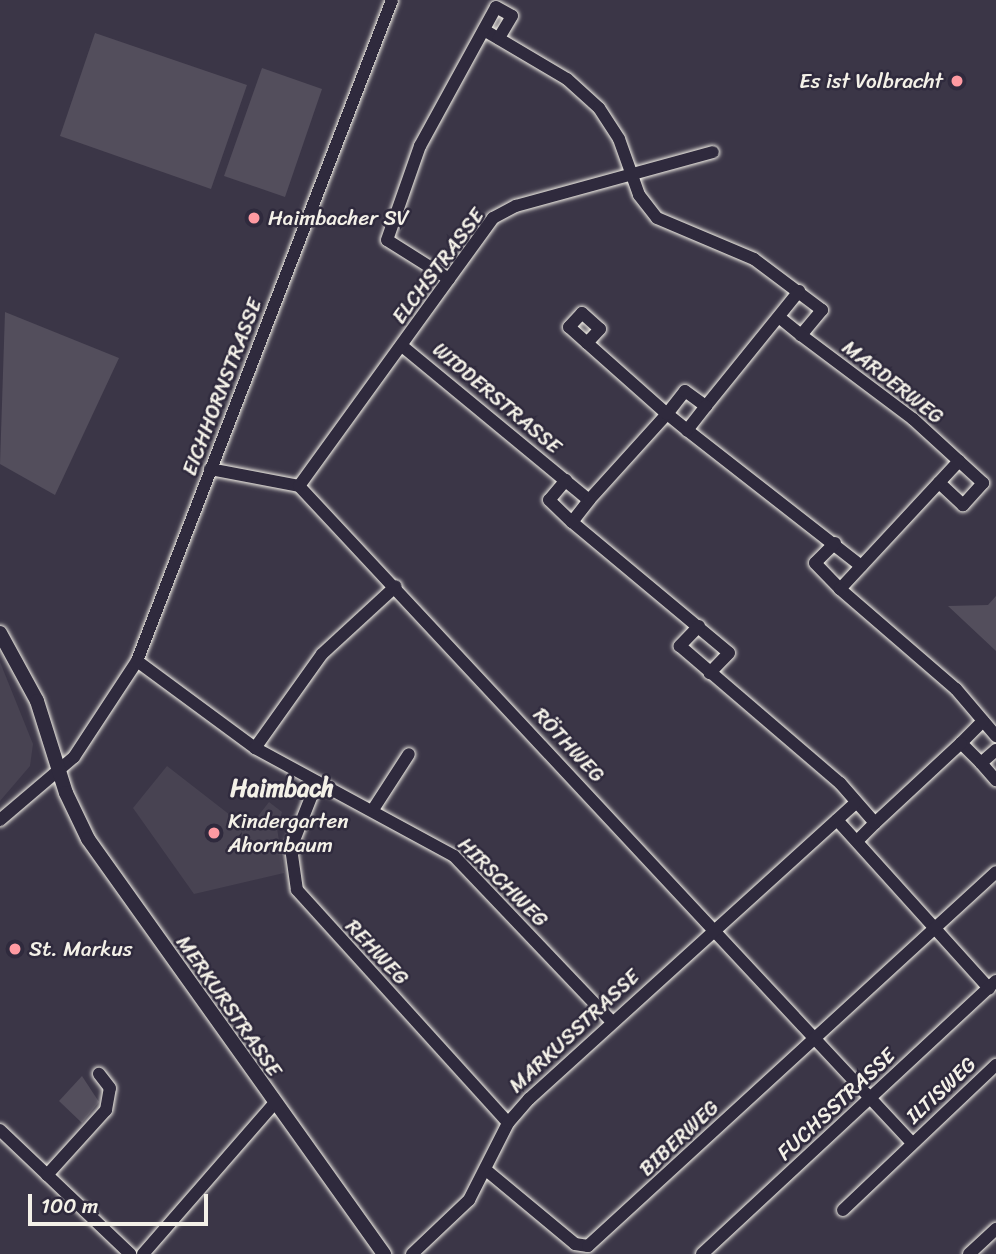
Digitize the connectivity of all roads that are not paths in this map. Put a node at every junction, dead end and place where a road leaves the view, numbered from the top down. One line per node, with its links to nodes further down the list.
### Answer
1 (392, 0): 16 (street, EICHHORNSTRASSE)
2 (484, 30): 3 (street); 3 (street); 6 (street)
3 (499, 38): 5 (street)
4 (713, 152): 5 (street, ELCHSTRASSE)
5 (629, 176): 6 (street, ELCHSTRASSE); 7 (street)
6 (449, 279): 11 (street, ELCHSTRASSE)
7 (799, 291): 8 (street); 9 (street)
8 (779, 317): 9 (street, MARDERWEG); 12 (street)
9 (801, 335): 15 (street, MARDERWEG)
10 (587, 344): 13 (street)
11 (402, 346): 17 (street, WIDDERSTRASSE); 19 (street, ELCHSTRASSE)
12 (706, 406): 13 (street); 14 (street)
13 (667, 414): 14 (street); 20 (street)
14 (687, 430): 22 (street)
15 (959, 461): 18 (street); 18 (street, MARDERWEG)
16 (210, 469): 19 (street); 28 (street, EICHHORNSTRASSE)
17 (566, 480): 20 (street, WIDDERSTRASSE); 21 (street, WIDDERSTRASSE)
18 (939, 483): 23 (street)
19 (299, 486): 24 (street, RÖTHWEG)
20 (589, 500): 21 (street)
21 (572, 522): 26 (street, WIDDERSTRASSE)
22 (835, 543): 23 (street); 25 (street)
23 (861, 566): 25 (street)
24 (396, 586): 33 (street); 47 (street, RÖTHWEG)
25 (840, 589): 30 (street)
26 (699, 626): 29 (street, WIDDERSTRASSE); 29 (street)
27 (0, 633): 37 (main road, MERKURSTRASSE)
28 (137, 661): 33 (street, HIRSCHWEG); 37 (street, EICHHORNSTRASSE)
29 (710, 673): 40 (street)
30 (983, 722): 31 (street); 32 (street)
31 (996, 736)
32 (961, 743): 36 (street); 44 (street)
33 (255, 748): 39 (street, HIRSCHWEG)
34 (996, 750): 36 (street)
35 (409, 754): 41 (street)
36 (981, 764): 38 (street)
37 (58, 770): 42 (street, EICHHORNSTRASSE); 55 (main road, MERKURSTRASSE)
38 (996, 780)
39 (317, 782): 41 (street, HIRSCHWEG); 56 (street, REHWEG)
40 (855, 803): 43 (street); 44 (street)
41 (374, 808): 50 (street, HIRSCHWEG)
42 (0, 820)
43 (837, 820): 45 (street); 47 (street, MARKUSSTRASSE)
44 (875, 823): 45 (street)
45 (857, 841): 48 (street)
46 (996, 872): 48 (street)
47 (712, 929): 50 (street, MARKUSSTRASSE); 51 (street, RÖTHWEG)
48 (935, 930): 49 (street); 51 (street, BIBERWEG)
49 (992, 984): 54 (street, FUCHSSTRASSE)
50 (611, 1021): 56 (street, MARKUSSTRASSE)
51 (814, 1038): 54 (street, RÖTHWEG); 59 (street, BIBERWEG)
52 (996, 1065): 58 (street, ILTISWEG)
53 (99, 1074): 60 (street)
54 (870, 1100): 58 (street, ILTISWEG); 63 (street, FUCHSSTRASSE)
55 (273, 1105): 65 (street); 66 (main road, MERKURSTRASSE)
56 (508, 1123): 59 (street, MARKUSSTRASSE)
57 (0, 1130): 60 (street)
58 (912, 1143): 61 (street, ILTISWEG)
59 (486, 1170): 67 (street, MARKUSSTRASSE)
60 (47, 1175): 64 (street)
61 (843, 1210)
62 (996, 1229): 68 (street)
63 (711, 1251)
64 (130, 1254)
65 (143, 1254)
66 (384, 1254)
67 (412, 1254)
68 (969, 1254)

